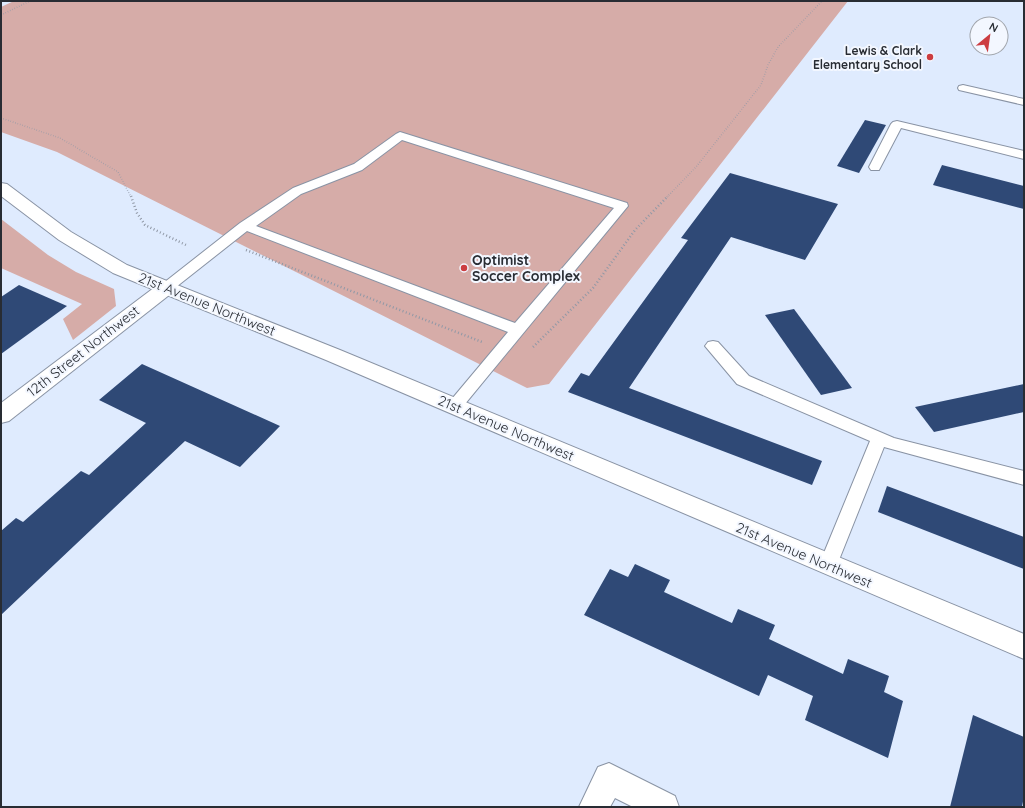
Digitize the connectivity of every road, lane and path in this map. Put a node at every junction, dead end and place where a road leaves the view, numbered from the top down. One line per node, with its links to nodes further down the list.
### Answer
1 (30, 1): 3 (path)
2 (822, 1): 16 (path)
3 (1, 15)
4 (963, 88): 5 (lane)
5 (1024, 102)
6 (1, 118): 12 (path)
7 (1024, 155): 8 (lane)
8 (876, 167)
9 (1, 188): 13 (street, 21st Avenue Northwest)
10 (245, 226): 11 (lane); 14 (lane); 14 (lane)
11 (225, 241): 12 (lane); 16 (path)
12 (206, 255): 13 (lane)
13 (166, 288): 17 (street, 21st Avenue Northwest); 18 (street, 12th Street Northwest)
14 (518, 330): 16 (lane)
15 (713, 346): 19 (lane)
16 (501, 350): 17 (lane)
17 (454, 406): 21 (street, 21st Avenue Northwest)
18 (1, 415)
19 (879, 438): 20 (lane); 21 (lane)
20 (1024, 478)
21 (828, 565): 22 (street, 21st Avenue Northwest)
22 (1024, 646)
23 (594, 807): 24 (street)
24 (664, 807)

